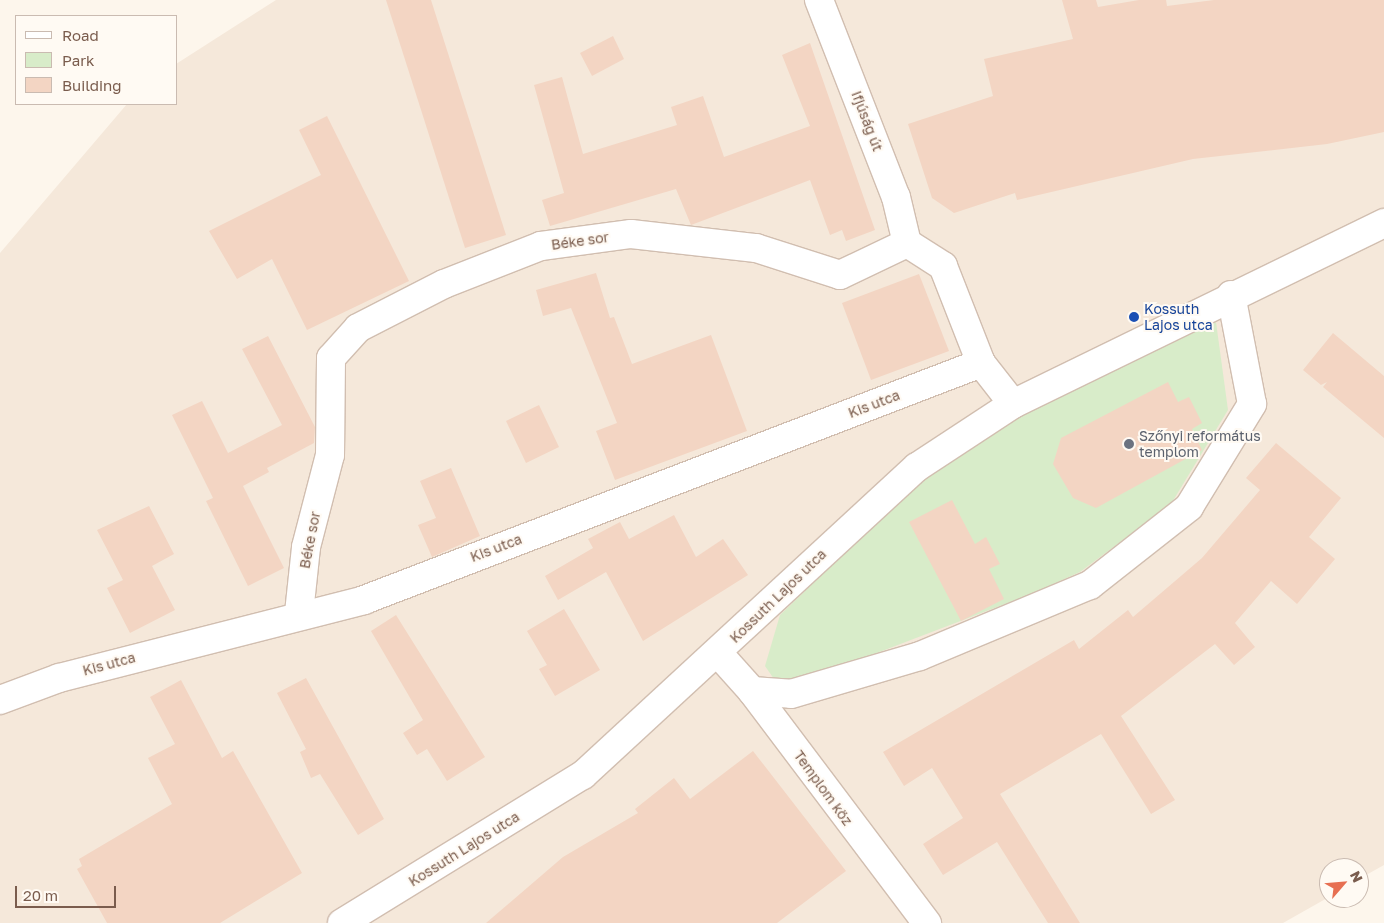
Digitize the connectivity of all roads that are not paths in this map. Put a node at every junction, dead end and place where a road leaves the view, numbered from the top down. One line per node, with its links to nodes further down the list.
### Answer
1 (819, 0): 3 (street, Ifjúság út)
2 (1384, 223): 4 (street, Kossuth Lajos utca)
3 (907, 244): 5 (street); 7 (street, Béke sor)
4 (1231, 295): 6 (street, Kossuth Lajos utca); 9 (street)
5 (982, 363): 6 (street); 7 (street, Kis utca)
6 (1013, 404): 8 (street, Kossuth Lajos utca)
7 (299, 613): 10 (street, Kis utca)
8 (718, 653): 9 (street, Templom köz); 11 (street, Kossuth Lajos utca)
9 (752, 691): 12 (street, Templom köz)
10 (0, 700)
11 (342, 923)
12 (927, 923)

